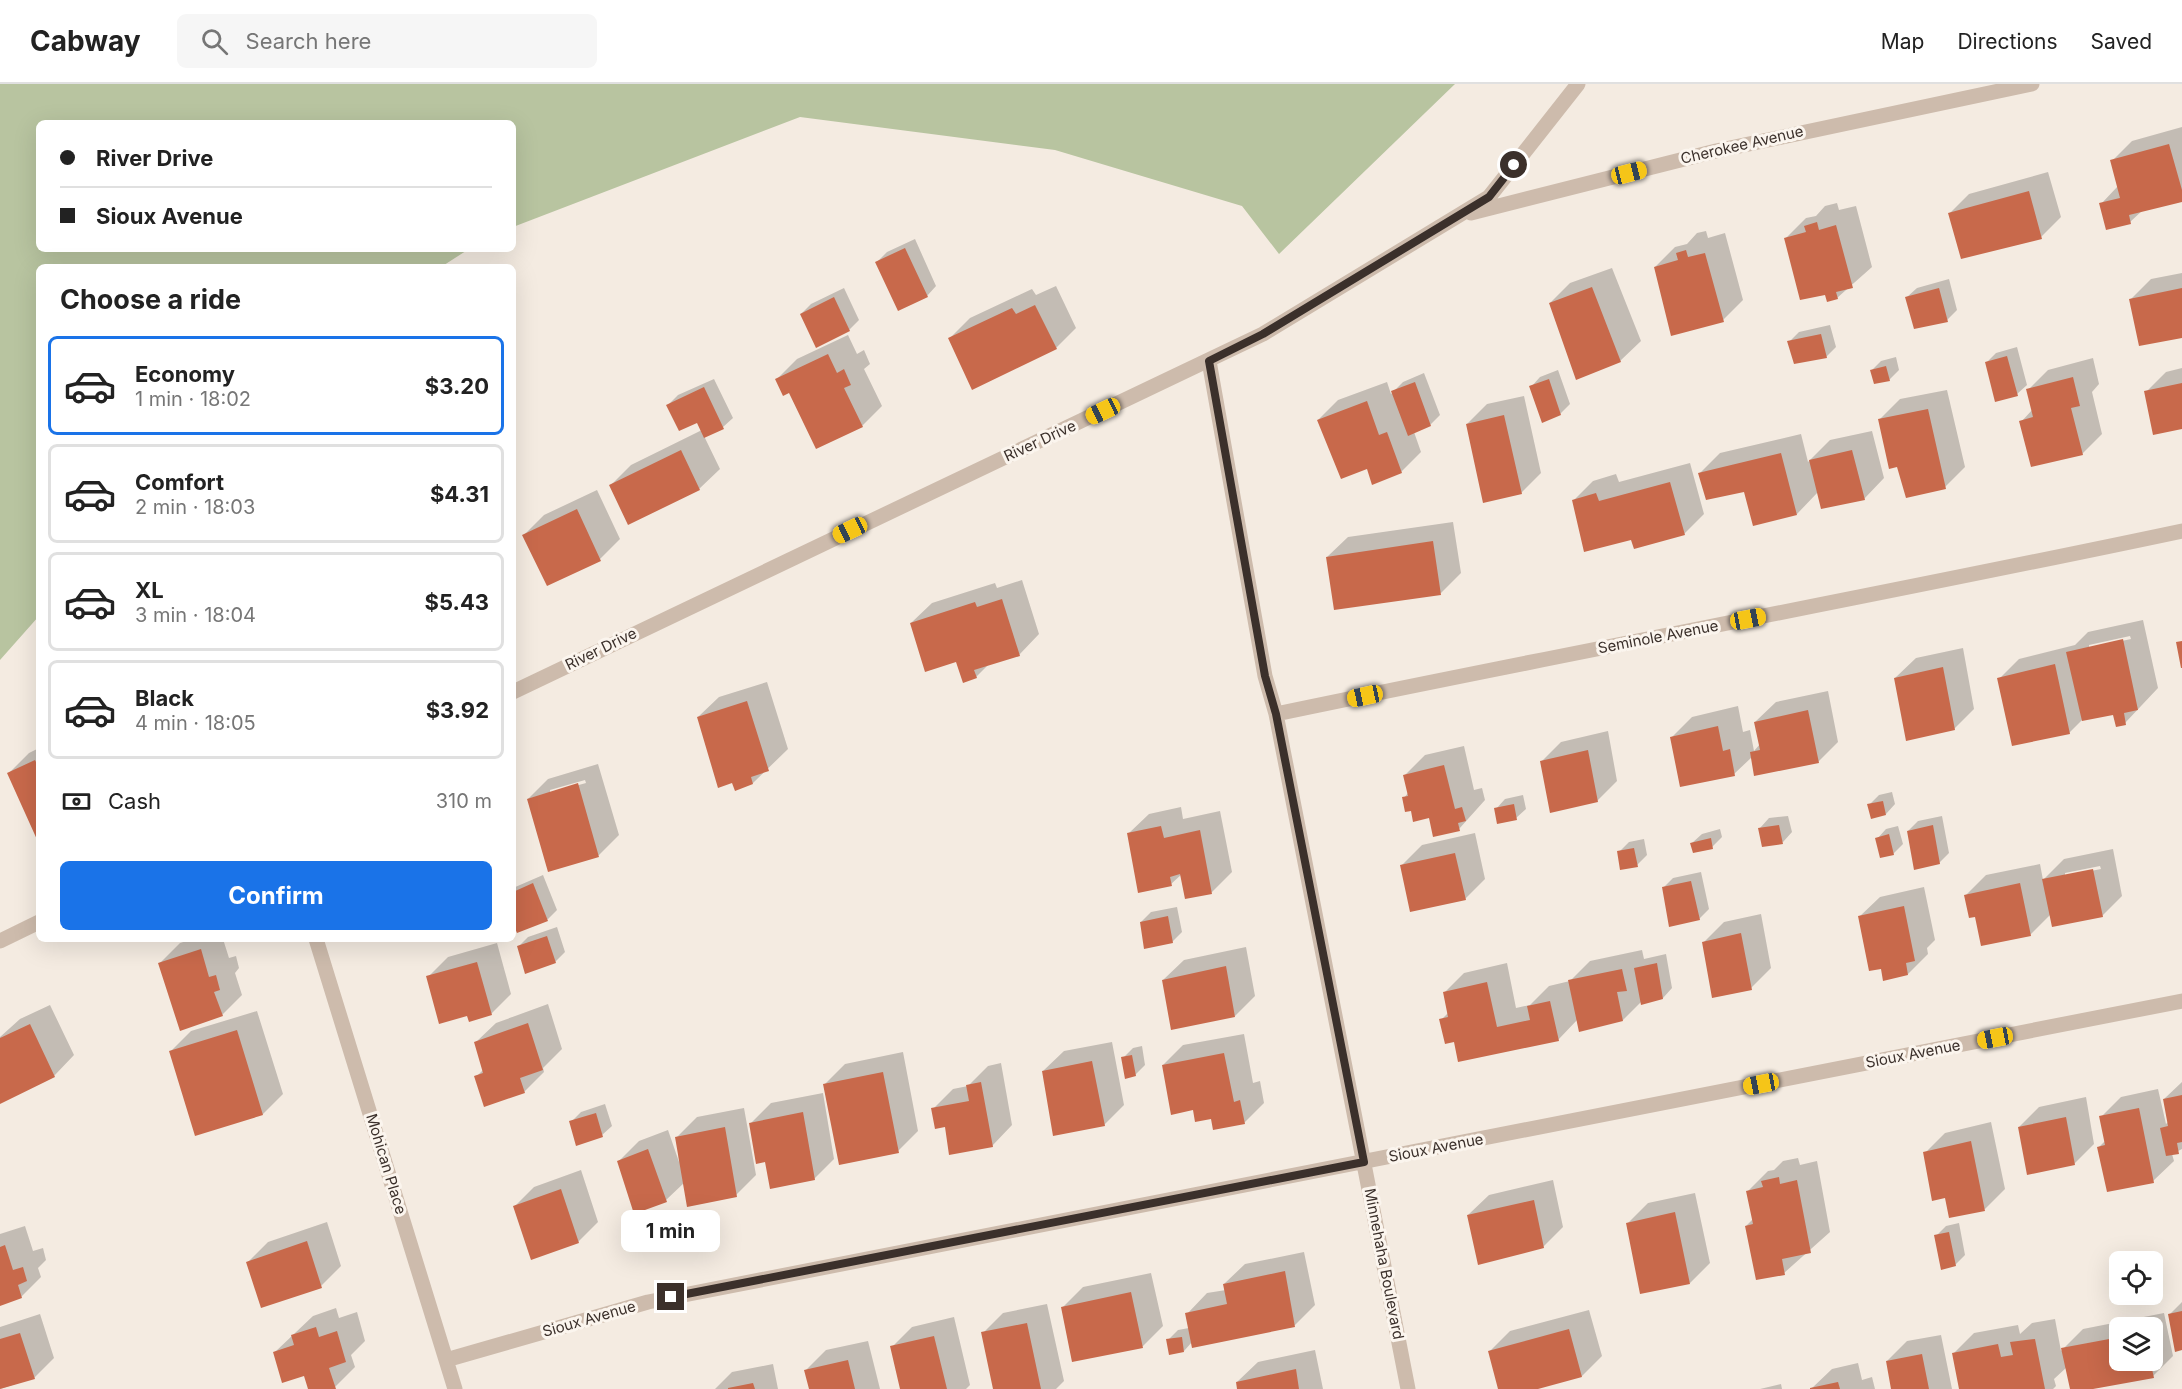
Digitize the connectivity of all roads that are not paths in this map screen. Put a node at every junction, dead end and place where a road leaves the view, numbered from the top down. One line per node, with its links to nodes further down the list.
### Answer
1 (1578, 84): 3 (street, River Drive)
2 (2032, 84): 3 (street, Cherokee Avenue)
3 (1455, 218): 4 (street, River Drive)
4 (1209, 361): 6 (street, River Drive); 7 (street, Minnehaha Boulevard)
5 (2182, 531): 7 (street, Seminole Avenue)
6 (516, 691)
7 (1276, 714): 12 (street, Minnehaha Boulevard)
8 (36, 923): 9 (street)
9 (0, 941)
10 (317, 942): 13 (street, Mohican Place)
11 (2182, 1001): 12 (street, Sioux Avenue)
12 (1364, 1162): 13 (street, Sioux Avenue); 15 (street, Minnehaha Boulevard)
13 (446, 1360): 14 (street, Mohican Place)
14 (455, 1389)
15 (1408, 1389)

